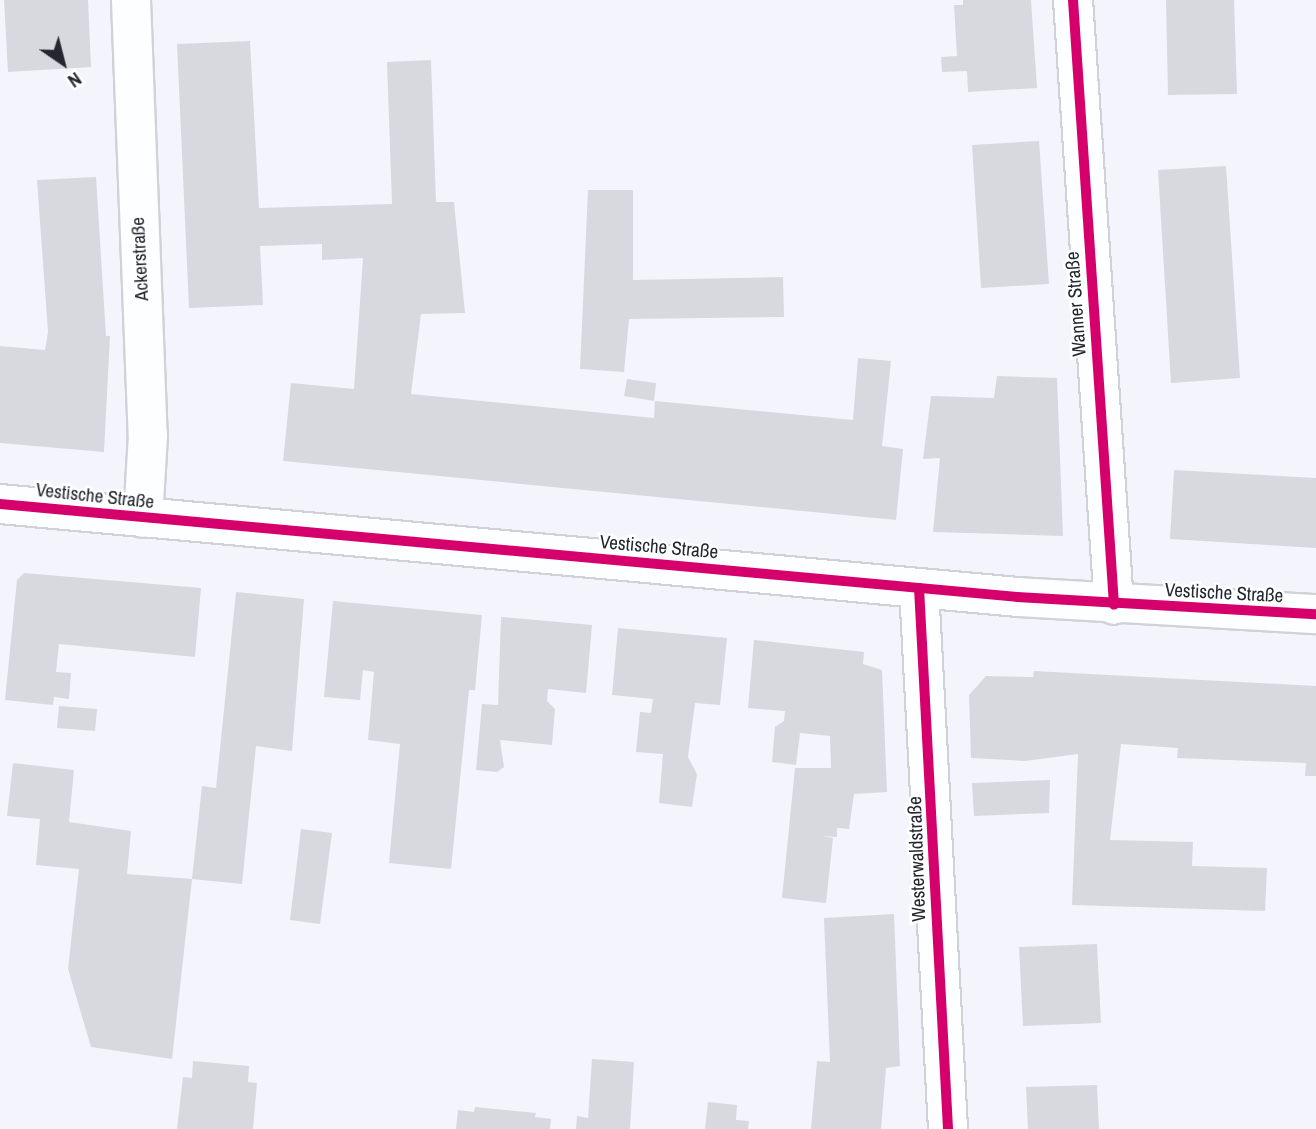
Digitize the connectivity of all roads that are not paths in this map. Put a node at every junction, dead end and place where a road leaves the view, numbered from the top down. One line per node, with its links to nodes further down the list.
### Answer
1 (131, 0): 4 (street, Ackerstraße)
2 (1073, 0): 6 (street, Wanner Straße)
3 (0, 504): 4 (street, Vestische Straße)
4 (143, 519): 5 (street, Vestische Straße)
5 (919, 588): 6 (street, Vestische Straße); 8 (street, Westerwaldstraße)
6 (1114, 605): 7 (street, Vestische Straße)
7 (1316, 614)
8 (948, 1129)

